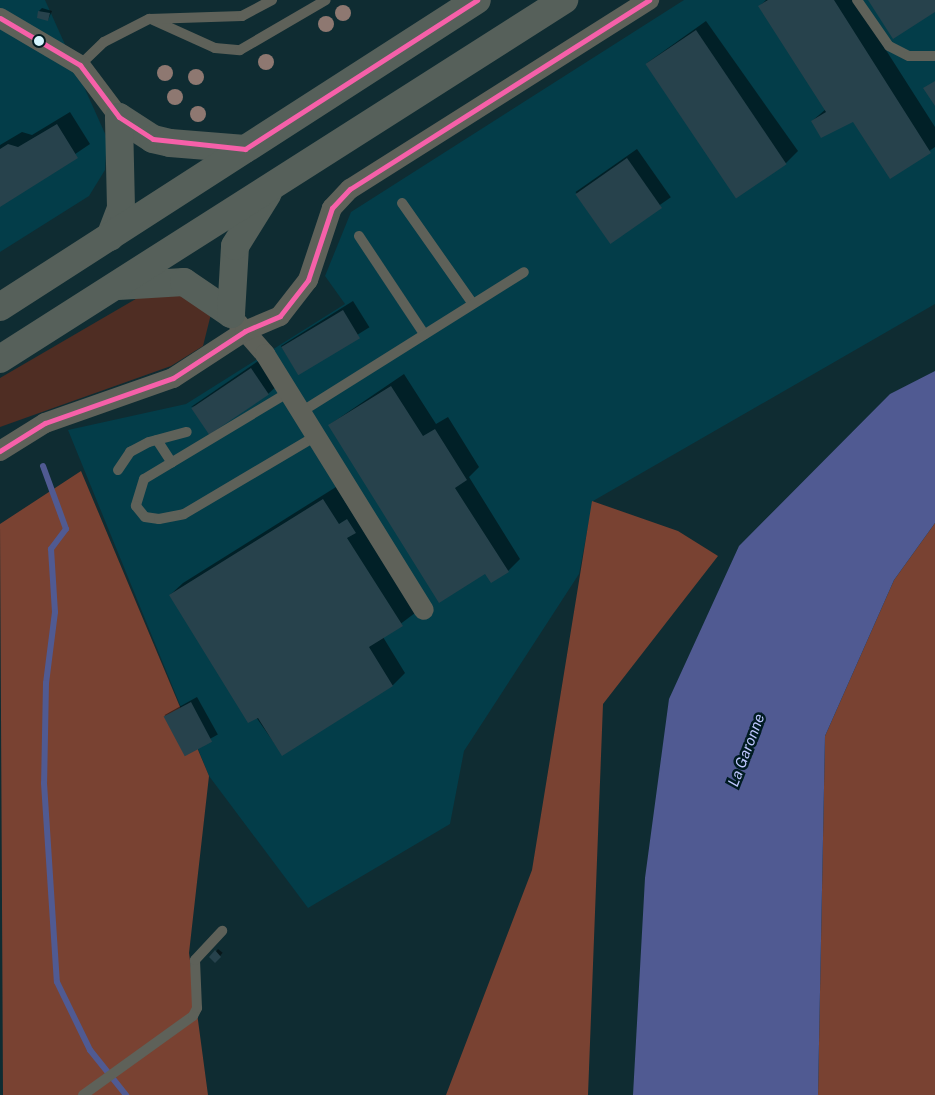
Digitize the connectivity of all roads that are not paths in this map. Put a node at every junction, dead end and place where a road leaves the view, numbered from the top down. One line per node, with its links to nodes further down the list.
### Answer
1 (272, 0): 8 (lane)
2 (326, 0): 8 (lane)
3 (477, 0): 12 (main road)
4 (564, 0): 13 (main road)
5 (649, 0): 21 (street)
6 (857, 0): 9 (lane)
7 (0, 18): 10 (street)
8 (150, 19): 10 (lane)
9 (935, 56)
10 (80, 65): 11 (street)
11 (118, 118): 12 (main road); 16 (main road)
12 (245, 149): 16 (main road)
13 (272, 187): 18 (main road); 21 (main road)
14 (402, 203): 19 (lane)
15 (359, 236): 22 (lane)
16 (110, 237): 20 (main road)
17 (524, 272): 19 (lane)
18 (116, 286): 21 (main road); 23 (main road)
19 (473, 304): 22 (lane)
20 (0, 307)
21 (238, 323): 24 (street); 29 (street)
22 (424, 334): 25 (lane)
23 (0, 359)
24 (289, 392): 25 (street); 30 (lane)
25 (301, 412): 27 (street)
26 (188, 432): 28 (lane)
27 (316, 436): 30 (lane); 32 (street)
28 (156, 440): 30 (lane); 31 (lane)
29 (0, 451)
30 (172, 463)
31 (118, 470)
32 (424, 610)
33 (222, 931): 34 (lane)
34 (83, 1095)

